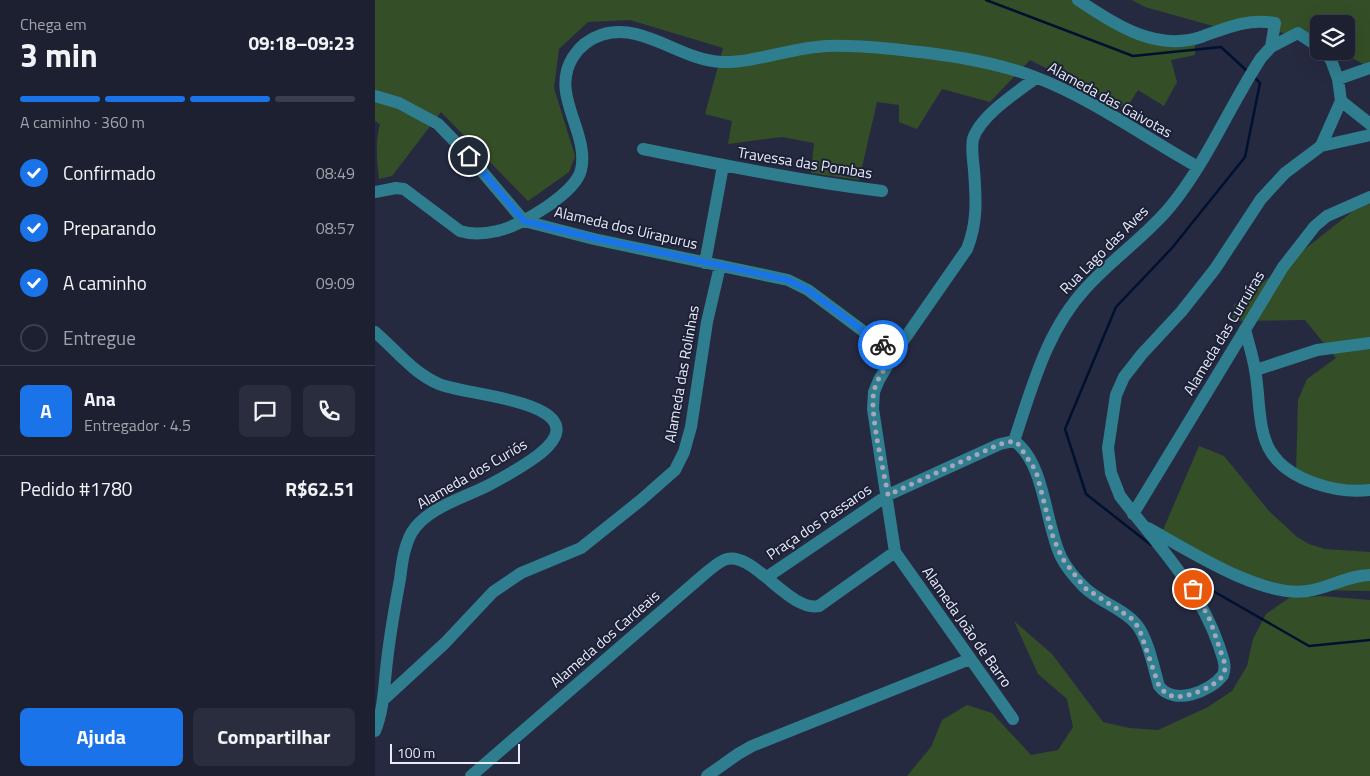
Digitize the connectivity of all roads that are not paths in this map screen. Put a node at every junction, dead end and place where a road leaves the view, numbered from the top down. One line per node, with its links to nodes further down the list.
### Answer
1 (1078, 0): 2 (street)
2 (1275, 23): 3 (street); 5 (street)
3 (1298, 33): 4 (street); 5 (street, Rua Lago das Aves)
4 (1310, 41)
5 (1271, 47): 17 (street, Rua Lago das Aves)
6 (1331, 60): 9 (street)
7 (1370, 68): 9 (street)
8 (1036, 78): 17 (street, Alameda das Gaivotas); 21 (street, Alameda das Gaivotas); 27 (street)
9 (1338, 79): 11 (street)
10 (375, 96): 21 (street)
11 (1341, 101): 12 (street); 14 (street)
12 (1370, 124)
13 (1370, 135): 14 (street)
14 (1321, 146): 32 (street)
15 (643, 149): 16 (street, Travessa das Pombas)
16 (723, 166): 18 (street, Travessa das Pombas); 22 (street, Travessa das Pombas)
17 (1198, 167): 29 (street, Rua Lago das Aves)
18 (882, 191)
19 (375, 192): 21 (street, Alameda das Gaivotas)
20 (1370, 197): 24 (street, Alameda das Curruíras)
21 (524, 221): 22 (street, Alameda dos Uírapurus)
22 (705, 263): 23 (street, Alameda dos Uírapurus)
23 (720, 266): 27 (street, Alameda dos Uírapurus); 38 (street, Alameda das Rolinhas)
24 (1245, 329): 28 (street); 32 (street, Alameda das Curruíras)
25 (375, 332): 38 (street, Alameda dos Curiós)
26 (1370, 343): 28 (street)
27 (895, 354): 31 (street)
28 (1255, 370): 30 (street)
29 (1014, 441): 31 (street); 33 (street)
30 (1370, 490)
31 (888, 495): 34 (street, Praça dos Passaros); 36 (street, Praça dos Passaros)
32 (1133, 514): 33 (street)
33 (1143, 526): 35 (street)
34 (895, 552): 36 (street, Praça dos Passaros); 37 (street, Alameda João de Barro)
35 (1370, 575)
36 (767, 577): 41 (street, Alameda dos Cardeais)
37 (970, 659): 39 (street, Alameda João de Barro); 42 (street)
38 (383, 700): 40 (street, Alameda dos Curiós)
39 (1013, 719)
40 (375, 731)
41 (471, 776)
42 (707, 776)

